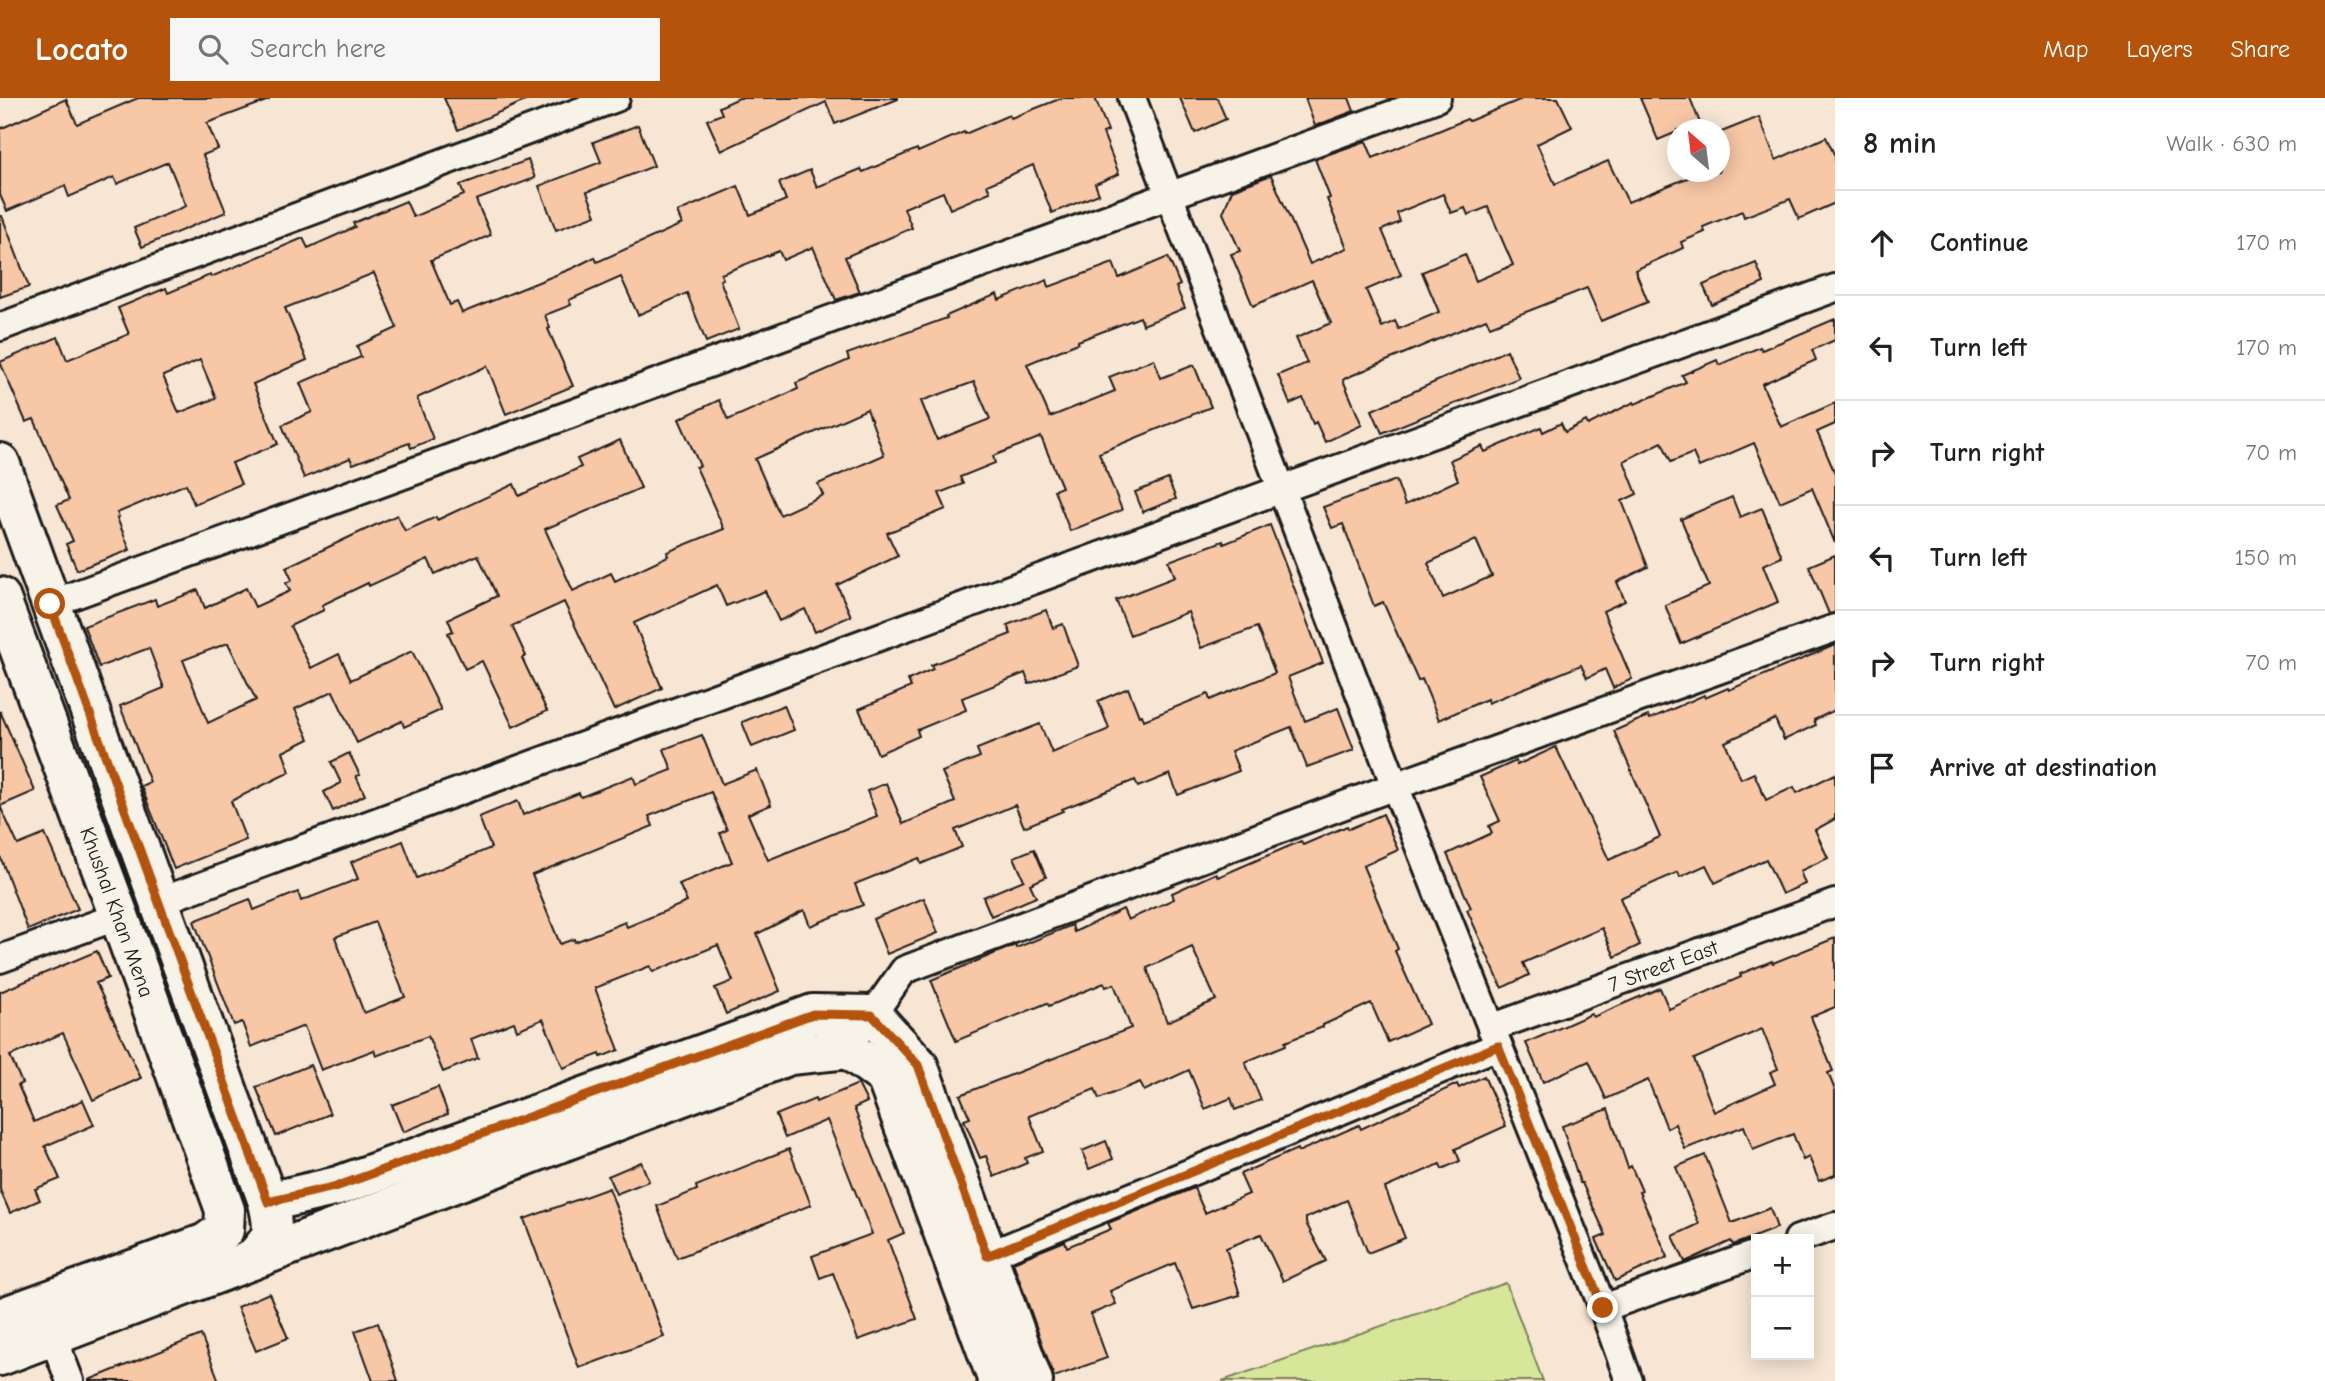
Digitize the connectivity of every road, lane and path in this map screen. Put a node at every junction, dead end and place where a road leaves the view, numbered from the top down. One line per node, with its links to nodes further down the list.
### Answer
1 (616, 98): 6 (street)
2 (1132, 98): 4 (street)
3 (1437, 98): 4 (street)
4 (1170, 196): 8 (street); 9 (street)
5 (1835, 288): 8 (street)
6 (0, 327)
7 (0, 463): 9 (street)
8 (1282, 489): 12 (street); 13 (street)
9 (50, 604): 13 (street)
10 (3, 616): 15 (street, Khushal Khan Mena)
11 (1835, 628): 12 (street)
12 (1395, 786): 17 (street); 18 (street)
13 (158, 902): 20 (street)
14 (1835, 903): 18 (street, 7 Street East)
15 (119, 916): 16 (street); 28 (street, Khushal Khan Mena)
16 (0, 959)
17 (872, 1015): 19 (street); 20 (street); 25 (street)
18 (1495, 1037): 25 (street, 7 Street East); 26 (street)
19 (848, 1049): 24 (street); 25 (street)
20 (268, 1202): 24 (street)
21 (1835, 1226): 22 (street)
22 (1812, 1234)
23 (1751, 1256): 26 (street)
24 (252, 1260): 27 (street)
25 (971, 1262): 30 (street); 31 (street)
26 (1603, 1308): 32 (street)
27 (53, 1337): 28 (street); 29 (street)
28 (2, 1346)
29 (70, 1381)
30 (998, 1381)
31 (1033, 1381)
32 (1629, 1381)

